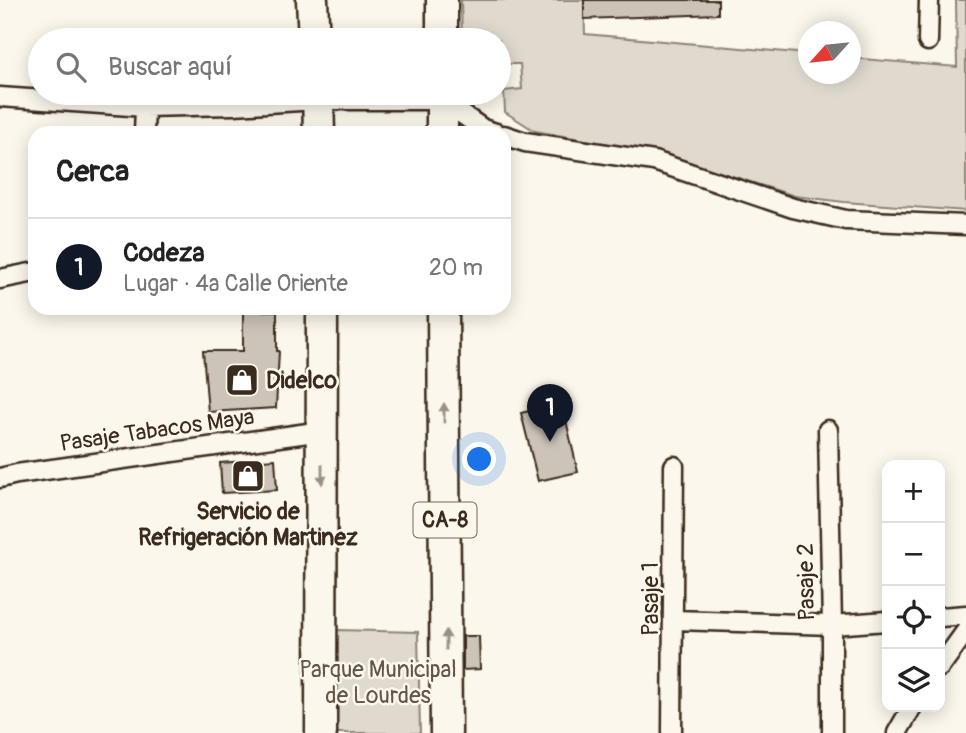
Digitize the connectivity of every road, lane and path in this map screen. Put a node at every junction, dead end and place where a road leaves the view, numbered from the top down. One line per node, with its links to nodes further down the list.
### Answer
1 (312, 0): 4 (highway)
2 (442, 0): 5 (highway)
3 (929, 0): 6 (street)
4 (313, 28)
5 (442, 28)
6 (928, 41)
7 (0, 97): 8 (street)
8 (28, 99)
9 (116, 105): 14 (street)
10 (234, 105): 14 (street)
11 (318, 105): 16 (highway)
12 (442, 105): 17 (highway)
13 (452, 105): 18 (street)
14 (145, 107): 15 (street)
15 (144, 126)
16 (319, 126)
17 (442, 126)
18 (479, 126)
19 (511, 137): 20 (street)
20 (966, 225)
21 (28, 273): 22 (street)
22 (0, 279)
23 (322, 315): 26 (highway)
24 (443, 315): 38 (highway, CA-8, one-way to 24)
25 (828, 429): 33 (street, Pasaje 2)
26 (322, 431): 28 (street, Pasaje Tabacos Maya); 37 (highway, one-way to 37)
27 (674, 466): 31 (street, Pasaje 1)
28 (0, 478)
29 (966, 615): 30 (street)
30 (945, 617)
31 (674, 620): 33 (street); 39 (street, Pasaje 1)
32 (882, 621): 33 (street)
33 (832, 625): 40 (street, Pasaje 2)
34 (966, 631): 35 (street)
35 (945, 660)
36 (909, 712): 41 (street)
37 (321, 733)
38 (446, 733)
39 (673, 733)
40 (832, 733)
41 (898, 733)

